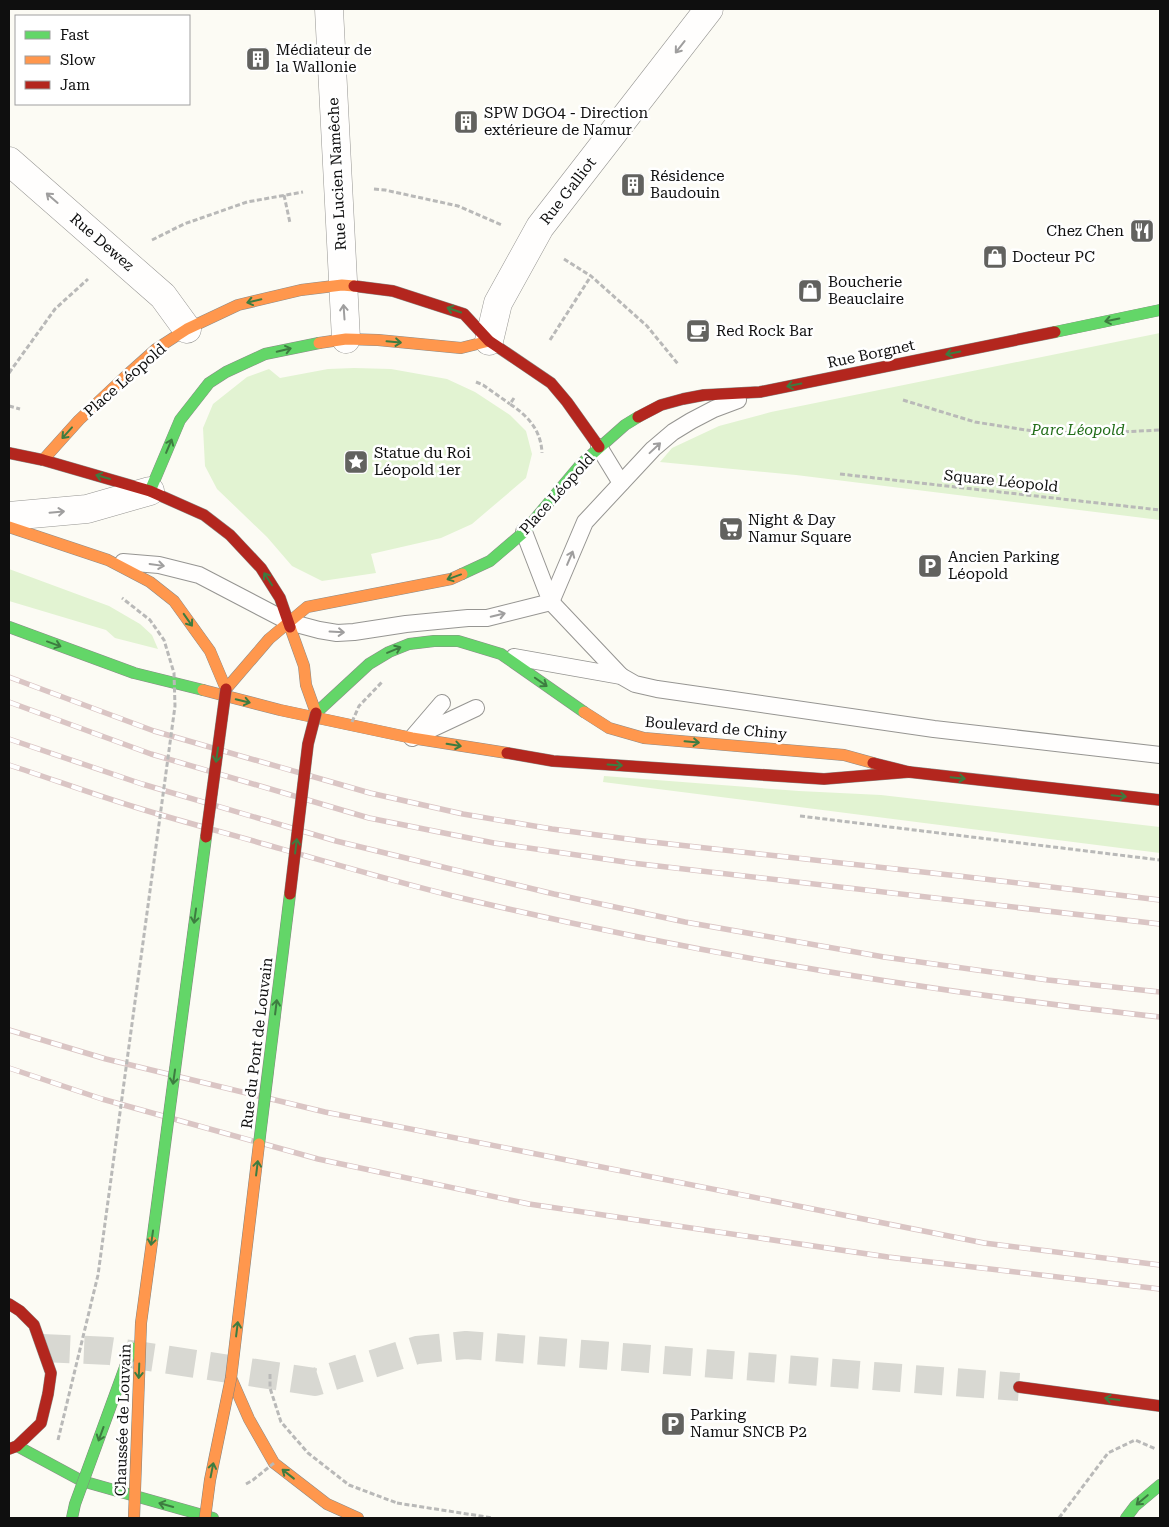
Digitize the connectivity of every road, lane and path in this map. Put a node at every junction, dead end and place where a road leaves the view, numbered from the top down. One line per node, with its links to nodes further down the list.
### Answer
1 (329, 9): 7 (street, Rue Lucien Namêche)
2 (709, 9): 11 (street, Rue Galliot, one-way to 11)
3 (9, 161): 9 (street, Rue Dewez, one-way to 3)
4 (284, 195): 5 (path)
5 (290, 223)
6 (591, 276): 12 (path)
7 (342, 286): 9 (main road, Place Léopold, one-way to 9); 10 (street, Rue Lucien Namêche, one-way to 7); 11 (main road, Place Léopold, one-way to 7)
8 (1160, 310): 13 (main road, Rue Borgnet, one-way to 13)
9 (187, 329): 20 (main road, Place Léopold, one-way to 20)
10 (346, 339): 11 (main road, one-way to 11); 24 (main road, one-way to 10)
11 (490, 341): 12 (main road, Place Léopold)
12 (532, 368): 18 (main road, Place Léopold); 21 (path)
13 (760, 392): 18 (main road, Rue Borgnet); 23 (lane, one-way to 13)
14 (897, 398): 17 (path)
15 (9, 406): 16 (path)
16 (20, 409)
17 (1160, 430)
18 (599, 447): 23 (lane); 28 (main road, Place Léopold)
19 (9, 452): 20 (main road)
20 (43, 460): 24 (main road, one-way to 20)
21 (542, 460)
22 (840, 474): 25 (path, Square Léopold)
23 (621, 484): 31 (lane, one-way to 23)
24 (150, 491): 26 (street, one-way to 24); 32 (main road, one-way to 24)
25 (1160, 510)
26 (9, 516)
27 (9, 527): 29 (main road)
28 (524, 532): 31 (lane); 32 (main road, Place Léopold, one-way to 32)
29 (108, 560): 32 (lane, one-way to 32); 37 (main road, one-way to 37)
30 (122, 598): 52 (path, bridge)
31 (551, 602): 32 (lane, one-way to 31); 35 (lane)
32 (289, 622): 37 (main road, Place Léopold); 40 (main road)
33 (9, 628): 42 (main road, one-way to 42)
34 (501, 654): 35 (lane); 40 (main road, Boulevard de Chiny, one-way to 34); 44 (main road, Boulevard de Chiny, one-way to 44)
35 (621, 676): 43 (lane)
36 (382, 682): 41 (path, bridge)
37 (226, 689): 47 (main road, one-way to 47, bridge)
38 (442, 703): 42 (lane)
39 (476, 708): 42 (lane)
40 (316, 713): 49 (main road, Rue du Pont de Louvain, one-way to 40, bridge)
41 (349, 729)
42 (412, 738): 44 (main road, one-way to 44)
43 (1160, 755)
44 (909, 772): 45 (main road, Boulevard de Chiny, one-way to 45)
45 (1160, 800)
46 (9, 1304): 53 (main road)
47 (141, 1323): 56 (main road, one-way to 56, bridge); 57 (main road, Chaussée de Louvain, one-way to 57, bridge)
48 (269, 1369): 61 (path, bridge)
49 (231, 1378): 58 (main road, one-way to 49, bridge); 60 (main road, one-way to 49, bridge)
50 (1019, 1387): 51 (main road, one-way to 50)
51 (1160, 1406)
52 (57, 1445)
53 (13, 1448): 59 (main road, one-way to 53)
54 (1160, 1450): 62 (path)
55 (1160, 1485): 63 (main road, one-way to 63)
56 (72, 1518)
57 (134, 1518)
58 (205, 1518)
59 (213, 1518)
60 (358, 1518)
61 (494, 1518)
62 (1059, 1518)
63 (1126, 1518)

